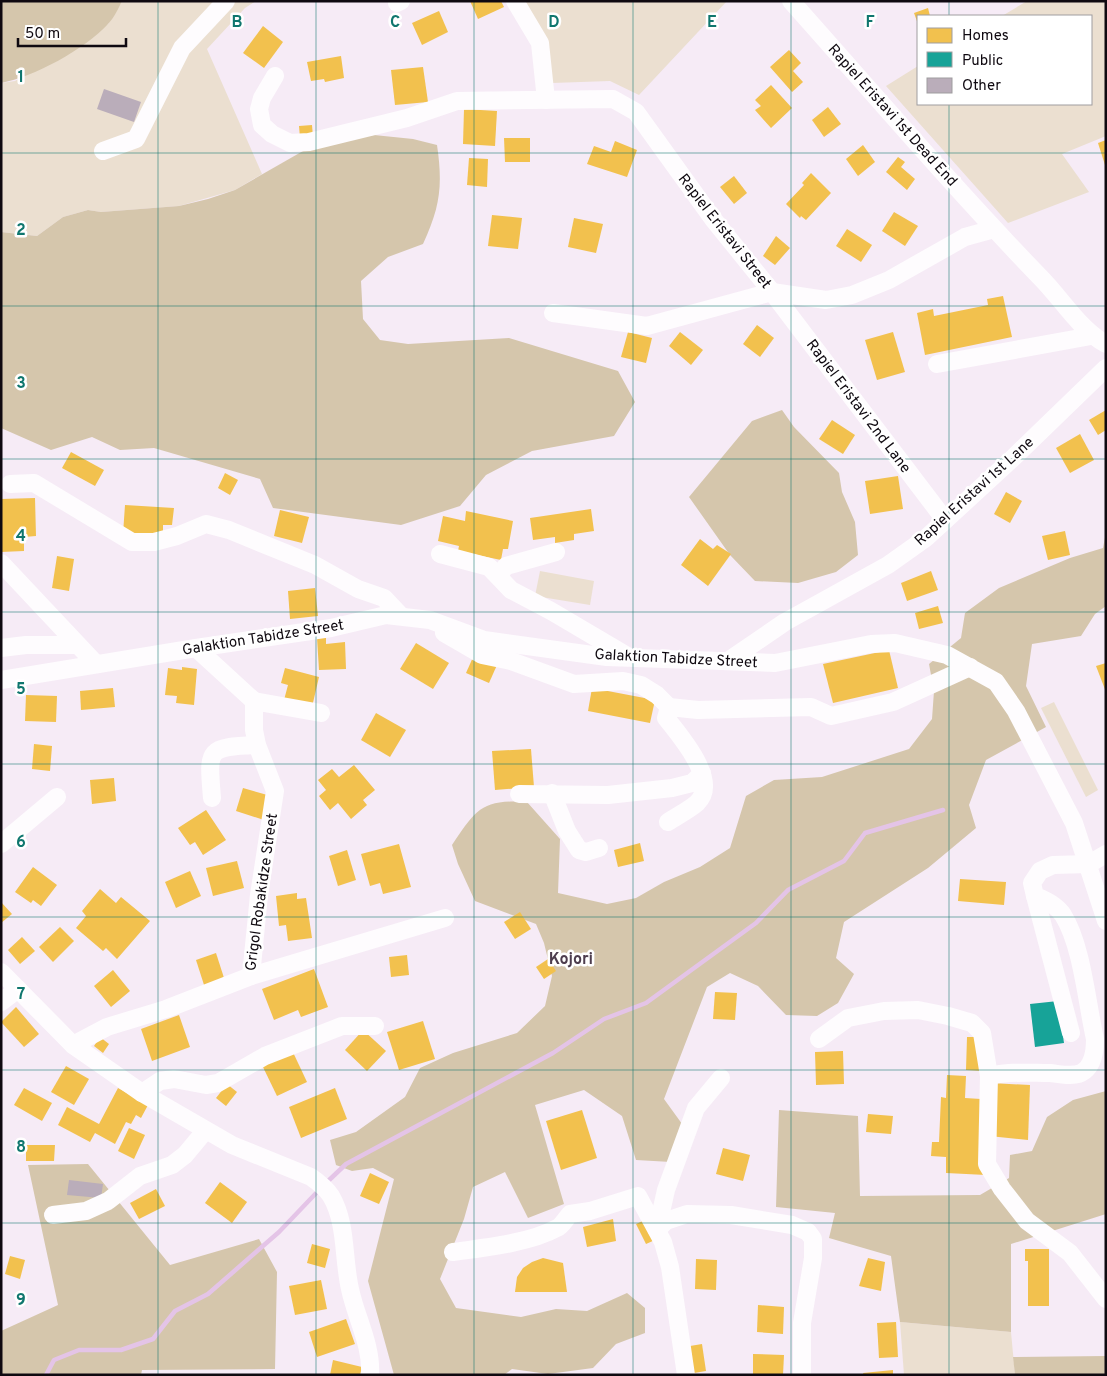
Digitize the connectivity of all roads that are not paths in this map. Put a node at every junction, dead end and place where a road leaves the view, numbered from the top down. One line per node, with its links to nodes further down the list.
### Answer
1 (226, 1): 6 (street)
2 (515, 1): 5 (street)
3 (791, 1): 7 (street, Rapiel Eristavi 1st Dead End)
4 (275, 76): 5 (street, Rapiel Eristavi Street)
5 (546, 100): 8 (street, Rapiel Eristavi Street)
6 (103, 151)
7 (994, 229): 8 (street, Rapiel Eristavi Street); 10 (street)
8 (772, 292): 9 (street); 14 (street, Rapiel Eristavi 2nd Lane)
9 (553, 313)
10 (1098, 340): 11 (street)
11 (937, 364)
12 (1106, 368): 14 (street, Rapiel Eristavi 1st Lane)
13 (10, 484): 19 (street)
14 (945, 520): 25 (street, Rapiel Eristavi 1st Lane)
15 (556, 552): 18 (street)
16 (440, 554): 18 (street)
17 (1, 563): 21 (street)
18 (498, 576): 24 (street)
19 (400, 615): 20 (street, Galaktion Tabidze Street); 23 (street, Galaktion Tabidze Street)
20 (430, 620): 24 (street, Galaktion Tabidze Street); 30 (street)
21 (77, 645): 22 (street); 26 (street)
22 (1, 648)
23 (196, 648): 26 (street, Galaktion Tabidze Street); 29 (street)
24 (629, 657): 25 (street, Galaktion Tabidze Street)
25 (728, 661): 27 (street, Galaktion Tabidze Street)
26 (96, 664): 28 (street, Galaktion Tabidze Street)
27 (970, 667): 30 (street); 42 (street, Galaktion Tabidze Street)
28 (1, 680)
29 (254, 701): 31 (street); 32 (street, Grigol Robakidze Street)
30 (669, 707): 33 (street)
31 (320, 713)
32 (257, 745): 37 (street); 47 (street, Grigol Robakidze Street)
33 (702, 773): 34 (street); 38 (street)
34 (552, 793): 35 (street); 40 (street)
35 (519, 794)
36 (57, 797): 39 (street)
37 (212, 798)
38 (668, 822)
39 (1, 844)
40 (599, 848)
41 (1106, 854): 42 (street)
42 (1089, 864): 43 (street); 45 (street, Galaktion Tabidze Street)
43 (1035, 896): 51 (street); 54 (street)
44 (445, 918): 47 (street)
45 (1106, 921)
46 (1, 972): 48 (street)
47 (250, 976): 53 (street, Grigol Robakidze Street)
48 (18, 989): 49 (street); 53 (street)
49 (1, 1002)
50 (375, 1026): 56 (street)
51 (1071, 1033)
52 (819, 1039): 54 (street)
53 (73, 1044): 56 (street)
54 (989, 1076): 61 (street)
55 (721, 1078): 59 (street)
56 (142, 1092): 57 (street)
57 (205, 1131): 58 (street); 62 (street)
58 (53, 1215)
59 (657, 1230): 60 (street); 63 (street); 64 (street)
60 (453, 1252)
61 (1106, 1300)
62 (370, 1375)
63 (686, 1375)
64 (802, 1375)

